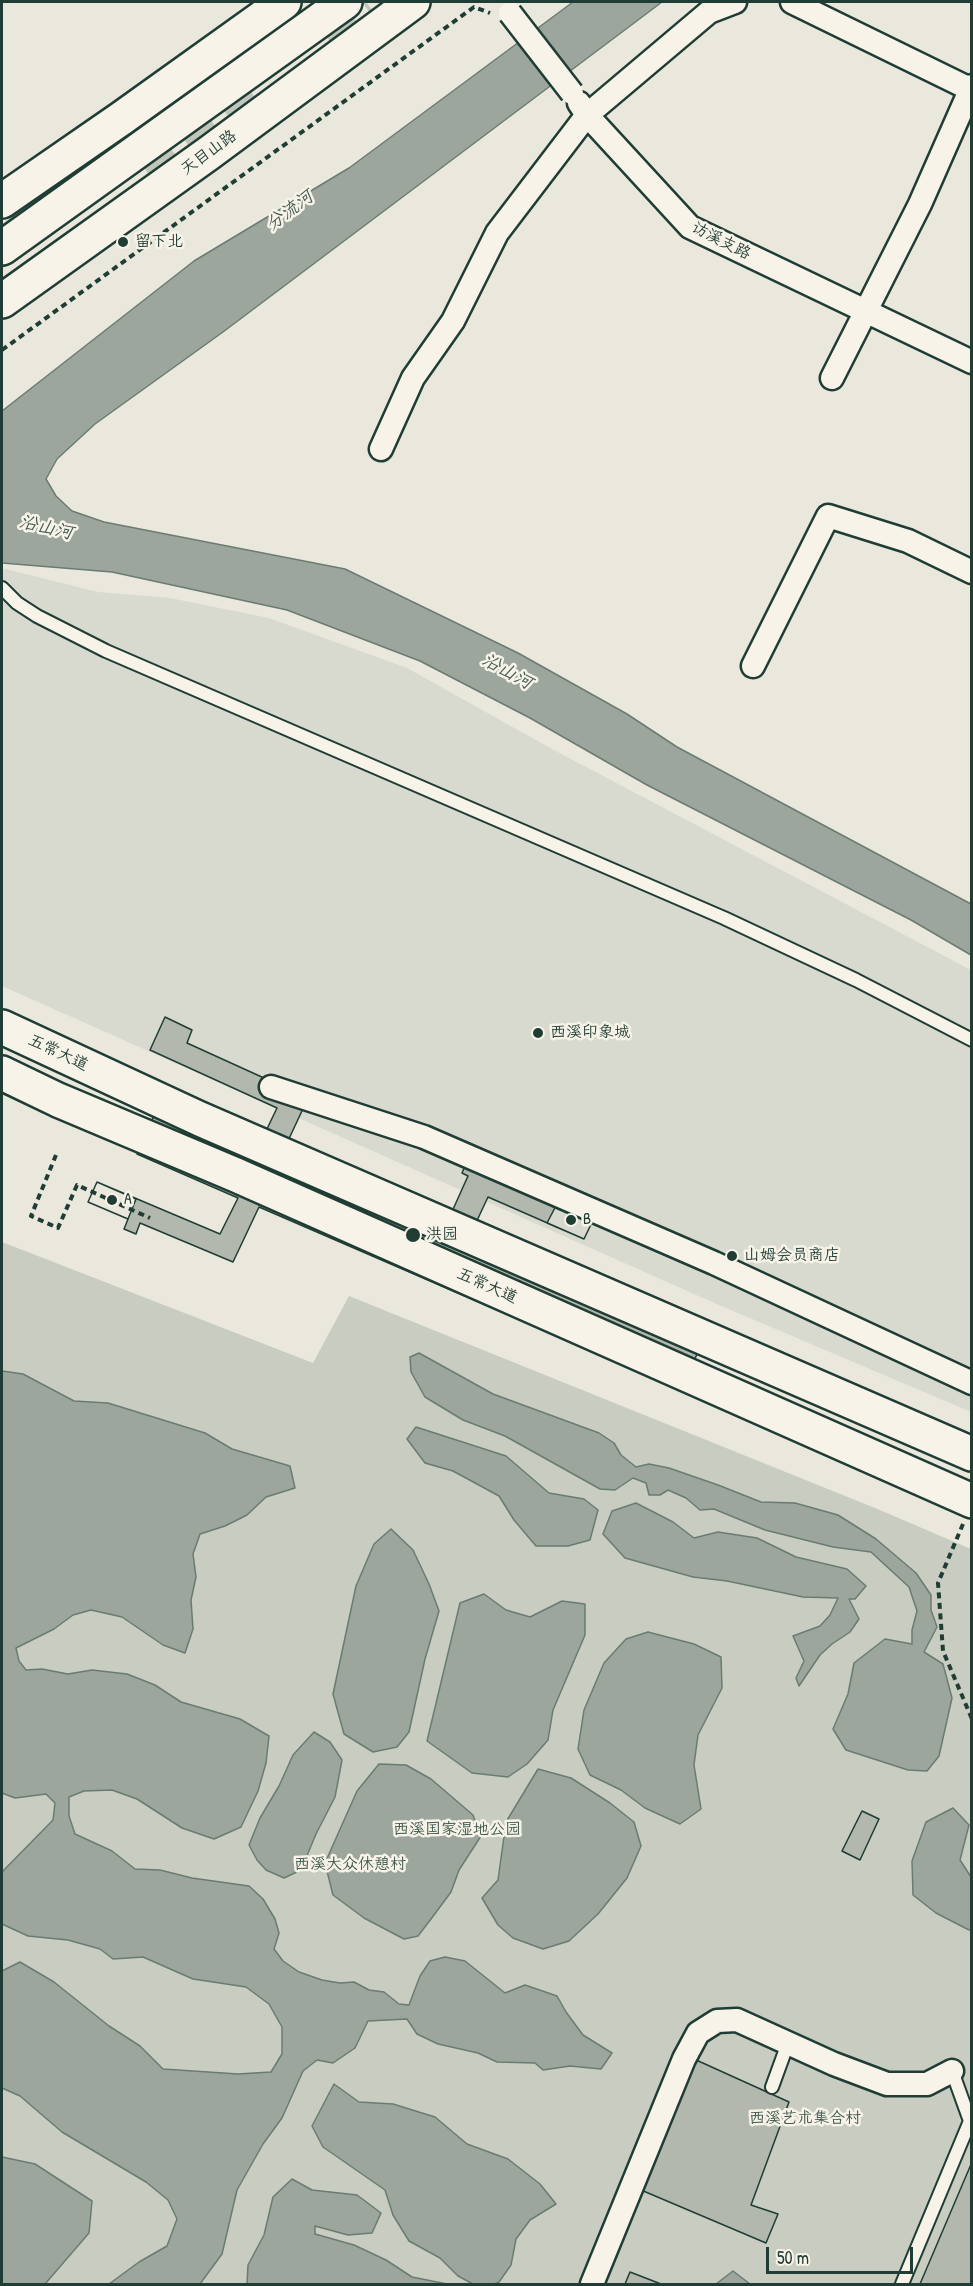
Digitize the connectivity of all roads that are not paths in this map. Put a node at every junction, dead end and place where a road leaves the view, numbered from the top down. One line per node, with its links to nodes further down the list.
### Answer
1 (284, 2): 9 (main road)
2 (345, 2): 10 (main road)
3 (412, 2): 11 (main road, 天目山路)
4 (735, 2): 8 (street)
5 (792, 2): 7 (street)
6 (501, 9): 8 (street, 访溪支路, bridge)
7 (971, 88): 12 (street)
8 (587, 115): 12 (street, 访溪支路); 15 (street)
9 (2, 201)
10 (2, 248)
11 (2, 301)
12 (865, 311): 13 (street, 访溪支路); 14 (street)
13 (972, 362)
14 (832, 378)
15 (381, 449)
16 (972, 572): 18 (street)
17 (2, 588): 20 (lane)
18 (753, 666)
19 (2, 1027): 24 (main road, 五常大道)
20 (972, 1040)
21 (2, 1073): 25 (main road, 五常大道)
22 (271, 1087): 23 (street)
23 (972, 1383)
24 (972, 1454)
25 (969, 1507)
26 (788, 2043): 27 (street); 28 (lane); 29 (street)
27 (952, 2071): 30 (lane)
28 (772, 2087)
29 (592, 2284)
30 (902, 2284)

